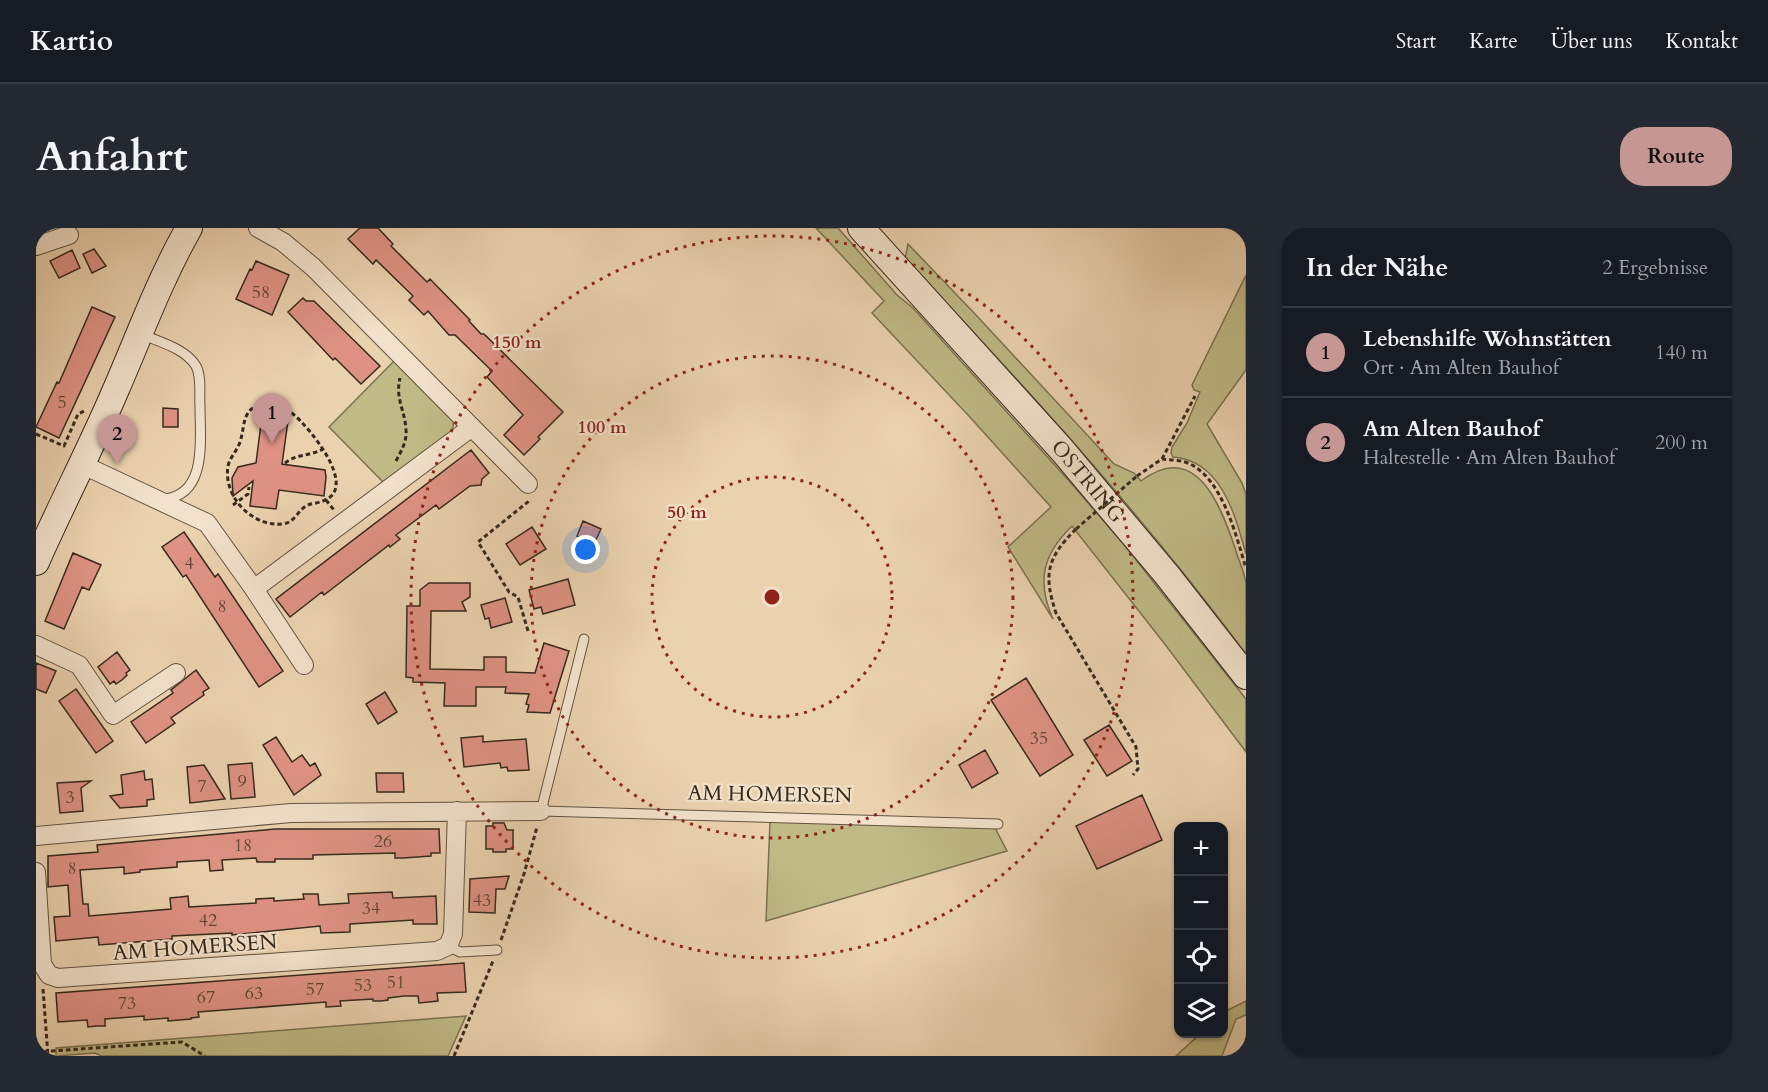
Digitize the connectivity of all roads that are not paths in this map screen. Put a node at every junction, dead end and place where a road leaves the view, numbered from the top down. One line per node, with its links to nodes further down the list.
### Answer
1 (189, 228): 8 (main road)
2 (258, 228): 9 (street)
3 (849, 228): 7 (main road, OSTRING)
4 (861, 228): 7 (main road, OSTRING)
5 (69, 235): 6 (street)
6 (36, 246)
7 (922, 296): 19 (main road, OSTRING)
8 (139, 333): 10 (main road); 12 (lane)
9 (472, 427): 11 (street); 14 (street)
10 (81, 464): 12 (street); 13 (main road)
11 (529, 493)
12 (154, 496): 14 (street)
13 (36, 562)
14 (254, 590): 17 (street)
15 (584, 639): 20 (lane)
16 (36, 645): 18 (street)
17 (304, 664)
18 (176, 673)
19 (1246, 676)
20 (541, 810): 21 (street, AM HOMERSEN); 22 (lane, AM HOMERSEN)
21 (457, 811): 23 (street, AM HOMERSEN); 25 (street)
22 (998, 824)
23 (36, 836)
24 (36, 872): 25 (street, AM HOMERSEN)
25 (448, 945): 26 (lane, AM HOMERSEN)
26 (497, 950)

